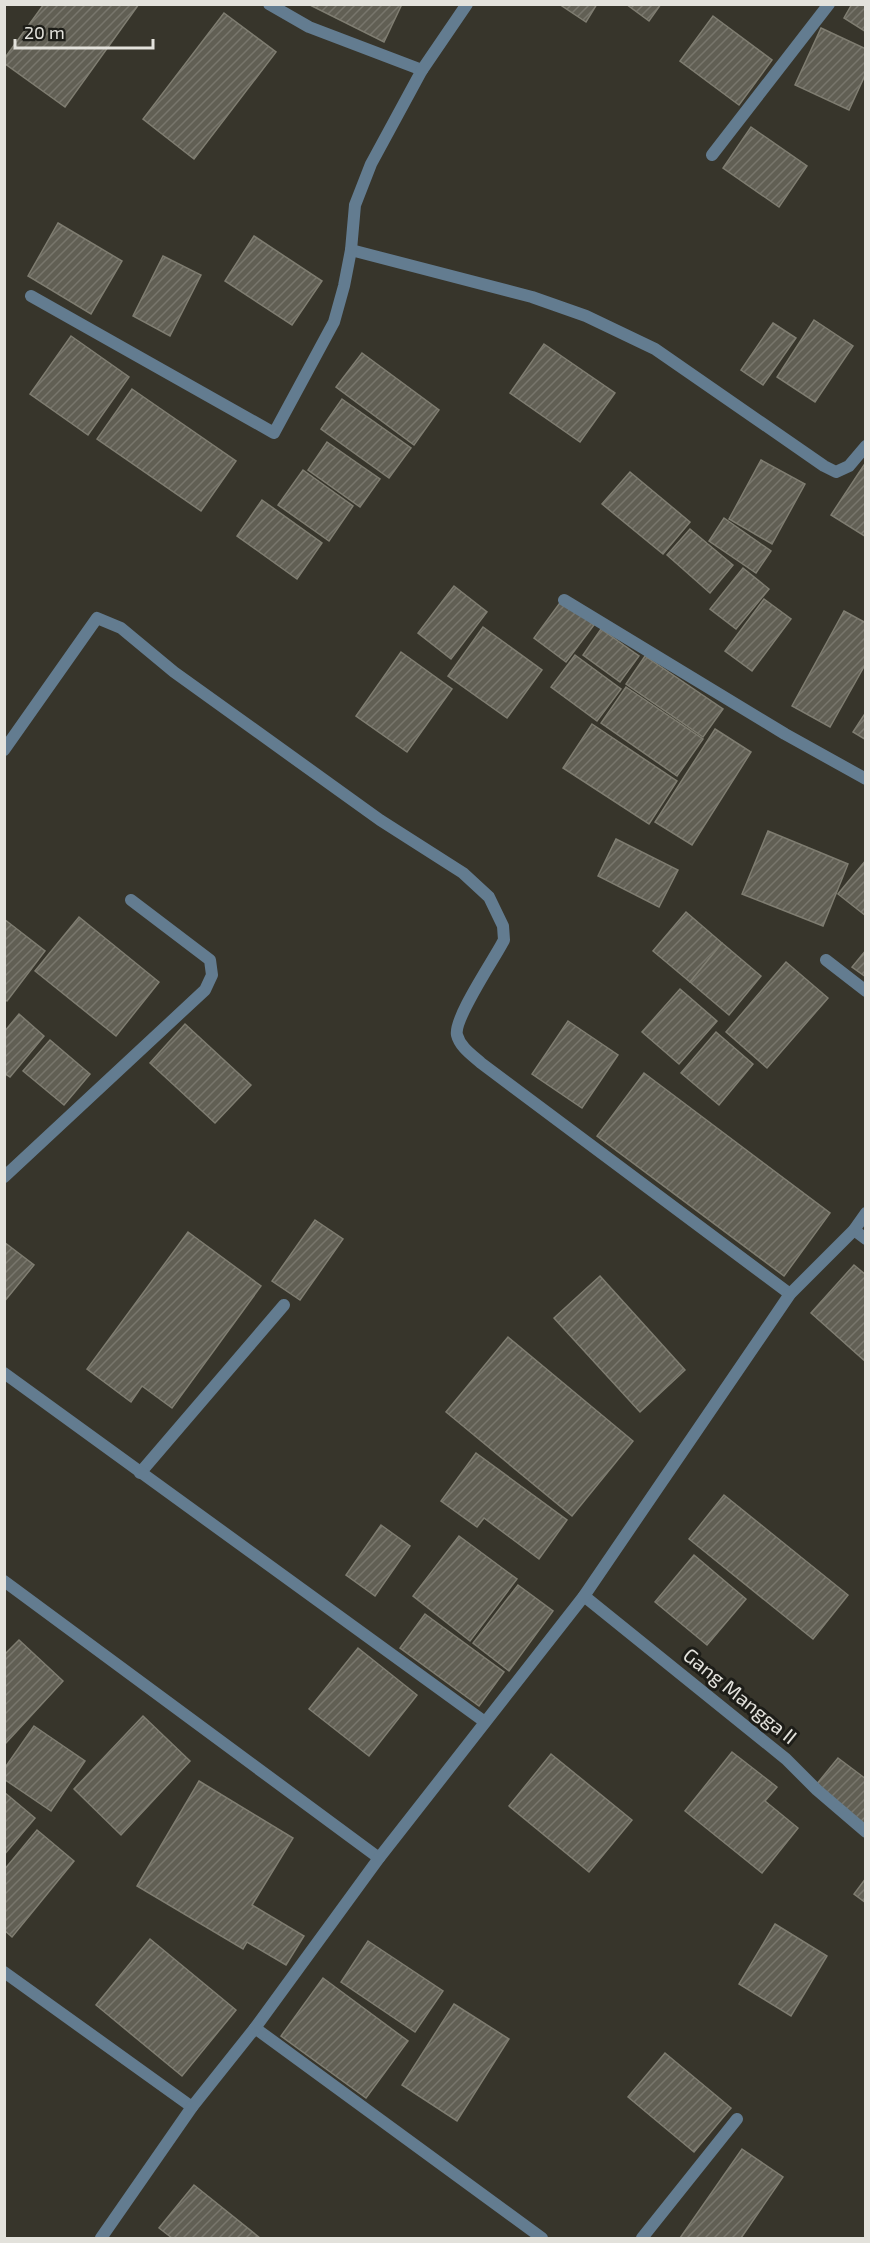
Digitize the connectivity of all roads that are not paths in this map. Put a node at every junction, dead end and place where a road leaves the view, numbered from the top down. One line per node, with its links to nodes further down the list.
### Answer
1 (269, 4): 4 (street)
2 (467, 4): 4 (street)
3 (829, 4): 5 (street)
4 (422, 70): 6 (street)
5 (712, 155)
6 (351, 250): 7 (street); 8 (street)
7 (31, 296)
8 (866, 446)
9 (564, 600): 11 (street)
10 (4, 750): 19 (street)
11 (866, 779)
12 (131, 900): 15 (street)
13 (826, 960): 14 (street)
14 (866, 991)
15 (4, 1177)
16 (866, 1213): 17 (street)
17 (854, 1230): 18 (street); 19 (street)
18 (866, 1239)
19 (790, 1294): 24 (street)
20 (284, 1305): 22 (street)
21 (4, 1373): 22 (street)
22 (140, 1473): 25 (street)
23 (4, 1581): 27 (street)
24 (584, 1596): 25 (street); 26 (street, Gang Mangga II)
25 (485, 1722): 27 (street)
26 (866, 1832)
27 (379, 1858): 29 (street)
28 (4, 1972): 30 (street)
29 (255, 2028): 30 (street); 33 (street)
30 (192, 2108): 32 (street)
31 (737, 2119): 34 (street)
32 (101, 2238)
33 (542, 2238)
34 (642, 2238)

